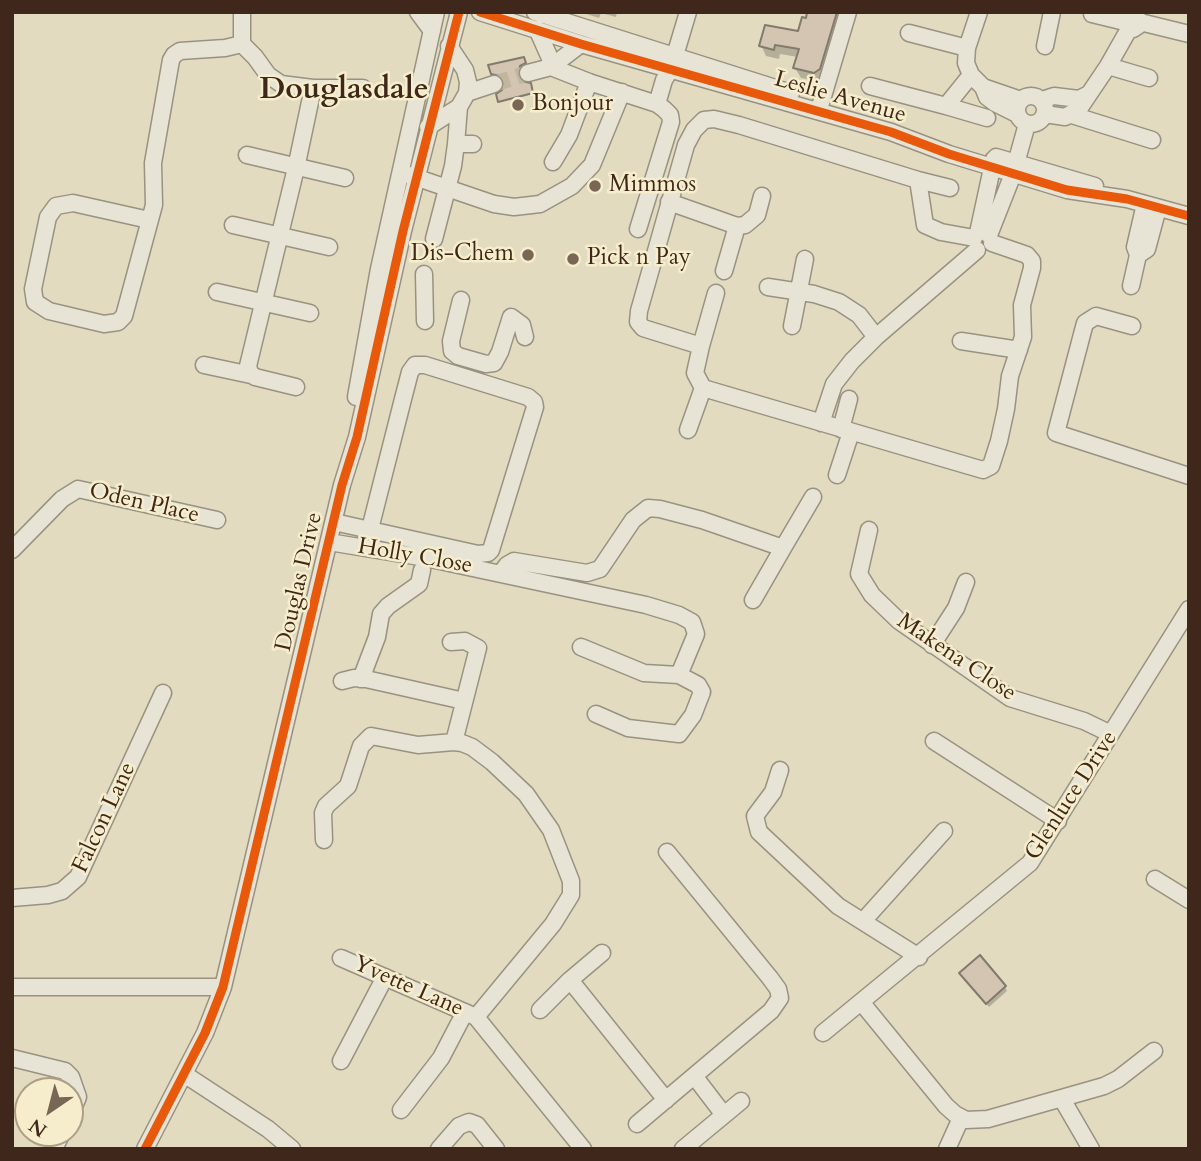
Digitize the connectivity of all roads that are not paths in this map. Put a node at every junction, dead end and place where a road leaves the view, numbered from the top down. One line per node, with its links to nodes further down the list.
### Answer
1 (242, 12): 17 (street)
2 (418, 12): 14 (street)
3 (436, 12): 14 (street, Douglas Drive)
4 (459, 12): 19 (street, Douglas Drive)
5 (480, 12): 12 (street, Leslie Avenue)
6 (678, 12): 22 (street)
7 (688, 12): 22 (street)
8 (848, 12): 36 (street)
9 (979, 12): 21 (street)
10 (1052, 12): 20 (street)
11 (1092, 14): 13 (street)
12 (540, 17): 18 (street, Leslie Avenue); 22 (street, Leslie Avenue); 23 (street)
13 (1133, 20): 16 (street); 24 (street)
14 (432, 31): 50 (street, Douglas Drive)
15 (909, 33): 21 (street)
16 (1189, 34)
17 (242, 44): 31 (street); 62 (street)
18 (581, 44): 22 (street, Leslie Avenue); 23 (street)
19 (449, 46): 35 (street); 43 (street, Douglas Drive)
20 (1045, 46)
21 (967, 48): 27 (street)
22 (668, 65): 36 (street, Leslie Avenue); 37 (street); 47 (street, Leslie Avenue)
23 (552, 66): 25 (street); 28 (street)
24 (1108, 66): 26 (street); 34 (street)
25 (528, 73)
26 (1149, 78)
27 (977, 81): 38 (street); 40 (street)
28 (589, 82): 33 (street); 46 (street)
29 (494, 85): 35 (street)
30 (870, 86): 38 (street)
31 (313, 88): 32 (street); 48 (street)
32 (362, 88)
33 (622, 92): 37 (street); 58 (street)
34 (1089, 94): 39 (street); 41 (street)
35 (463, 100): 43 (street); 55 (street)
36 (821, 103): 47 (street, Leslie Avenue)
37 (657, 104): 65 (street)
38 (946, 106): 42 (street)
39 (1044, 107): 40 (street); 40 (street); 41 (street)
40 (1022, 112): 49 (street)
41 (1072, 115): 44 (street)
42 (986, 118)
43 (428, 127): 51 (street, Douglas Drive)
44 (1152, 139)
45 (247, 155): 48 (street)
46 (553, 162)
47 (993, 162): 49 (street, Leslie Avenue); 68 (street)
48 (296, 167): 52 (street); 66 (street)
49 (1015, 168): 60 (street, Leslie Avenue); 68 (street)
50 (400, 172): 51 (street); 99 (street, Douglas Drive)
51 (416, 177): 55 (street); 99 (street, Douglas Drive)
52 (345, 178)
53 (918, 180): 56 (street); 59 (street); 68 (street)
54 (547, 182): 58 (street)
55 (447, 187): 58 (street); 67 (street)
56 (950, 188)
57 (762, 196): 64 (street)
58 (547, 201)
59 (669, 202): 64 (street); 87 (street)
60 (1152, 206): 61 (street, Leslie Avenue); 73 (street)
61 (1189, 216)
62 (149, 220): 62 (street)
63 (233, 225): 66 (street)
64 (737, 226): 71 (street)
65 (638, 229)
66 (280, 236): 69 (street); 79 (street)
67 (433, 239)
68 (982, 240): 85 (street); 88 (street)
69 (329, 247)
70 (805, 259): 76 (street)
71 (724, 271)
72 (428, 285): 81 (street)
73 (1131, 286)
74 (768, 287): 76 (street)
75 (217, 292): 79 (street)
76 (798, 292): 82 (street); 85 (street)
77 (716, 293): 87 (street)
78 (461, 300): 84 (street)
79 (264, 302): 80 (street); 90 (street)
80 (310, 313)
81 (425, 321)
82 (792, 326)
83 (1132, 326): 98 (street)
84 (525, 337)
85 (876, 337): 94 (street)
86 (961, 341): 88 (street)
87 (701, 346): 92 (street)
88 (1018, 350): 96 (street)
89 (204, 365): 90 (street)
90 (251, 375): 91 (street)
91 (296, 387)
92 (704, 388): 94 (street); 95 (street)
93 (849, 400): 96 (street)
94 (821, 423): 96 (street)
95 (688, 430)
96 (846, 431): 97 (street)
97 (837, 475)
98 (1189, 476)
99 (342, 485): 102 (street, Douglas Drive)
100 (813, 497): 106 (street)
101 (217, 520): 107 (street, Oden Place)
102 (334, 522): 103 (street); 105 (street, Douglas Drive)
103 (370, 529): 103 (street)
104 (869, 530): 114 (street, Makena Close)
105 (329, 542): 109 (street, Holly Close); 140 (street, Douglas Drive)
106 (783, 548): 109 (street); 111 (street)
107 (12, 550)
108 (422, 570): 117 (street)
109 (501, 573): 116 (street, Holly Close)
110 (966, 582): 114 (street)
111 (753, 600)
112 (1189, 609): 122 (street, Glenluce Drive)
113 (452, 642): 120 (street)
114 (932, 645): 122 (street, Makena Close)
115 (581, 647): 116 (street)
116 (679, 675): 121 (street)
117 (361, 679): 118 (street); 120 (street)
118 (342, 681)
119 (163, 693): 131 (street, Falcon Lane)
120 (464, 701): 124 (street)
121 (596, 714)
122 (1111, 734): 126 (street, Glenluce Drive)
123 (933, 741): 126 (street)
124 (454, 742): 128 (street); 143 (street)
125 (780, 770): 133 (street)
126 (1058, 821): 135 (street, Glenluce Drive)
127 (944, 831): 133 (street)
128 (324, 840)
129 (667, 852): 150 (street)
130 (1155, 879): 132 (street)
131 (12, 898)
132 (1189, 900)
133 (864, 920): 135 (street)
134 (601, 953): 138 (street)
135 (919, 957): 141 (street, Glenluce Drive)
136 (341, 958): 137 (street, Yvette Lane)
137 (385, 977): 143 (street, Yvette Lane); 147 (street)
138 (570, 980): 142 (street); 152 (street)
139 (12, 987): 140 (street)
140 (223, 987): 148 (street, Douglas Drive)
141 (862, 1003): 144 (street, Glenluce Drive); 156 (street)
142 (540, 1010)
143 (470, 1015): 154 (street); 162 (street)
144 (823, 1034)
145 (1154, 1051): 151 (street)
146 (12, 1058): 149 (street)
147 (341, 1061)
148 (184, 1074): 158 (street, Douglas Drive); 159 (street)
149 (71, 1077)
150 (695, 1077): 152 (street); 155 (street)
151 (1062, 1099): 156 (street); 165 (street)
152 (666, 1100): 157 (street)
153 (741, 1101): 155 (street)
154 (401, 1110)
155 (724, 1115): 163 (street)
156 (961, 1118): 164 (street)
157 (638, 1124)
158 (145, 1149)
159 (292, 1149)
160 (439, 1149): 161 (street)
161 (496, 1149)
162 (583, 1149)
163 (683, 1149)
164 (947, 1149)
165 (1091, 1149)

